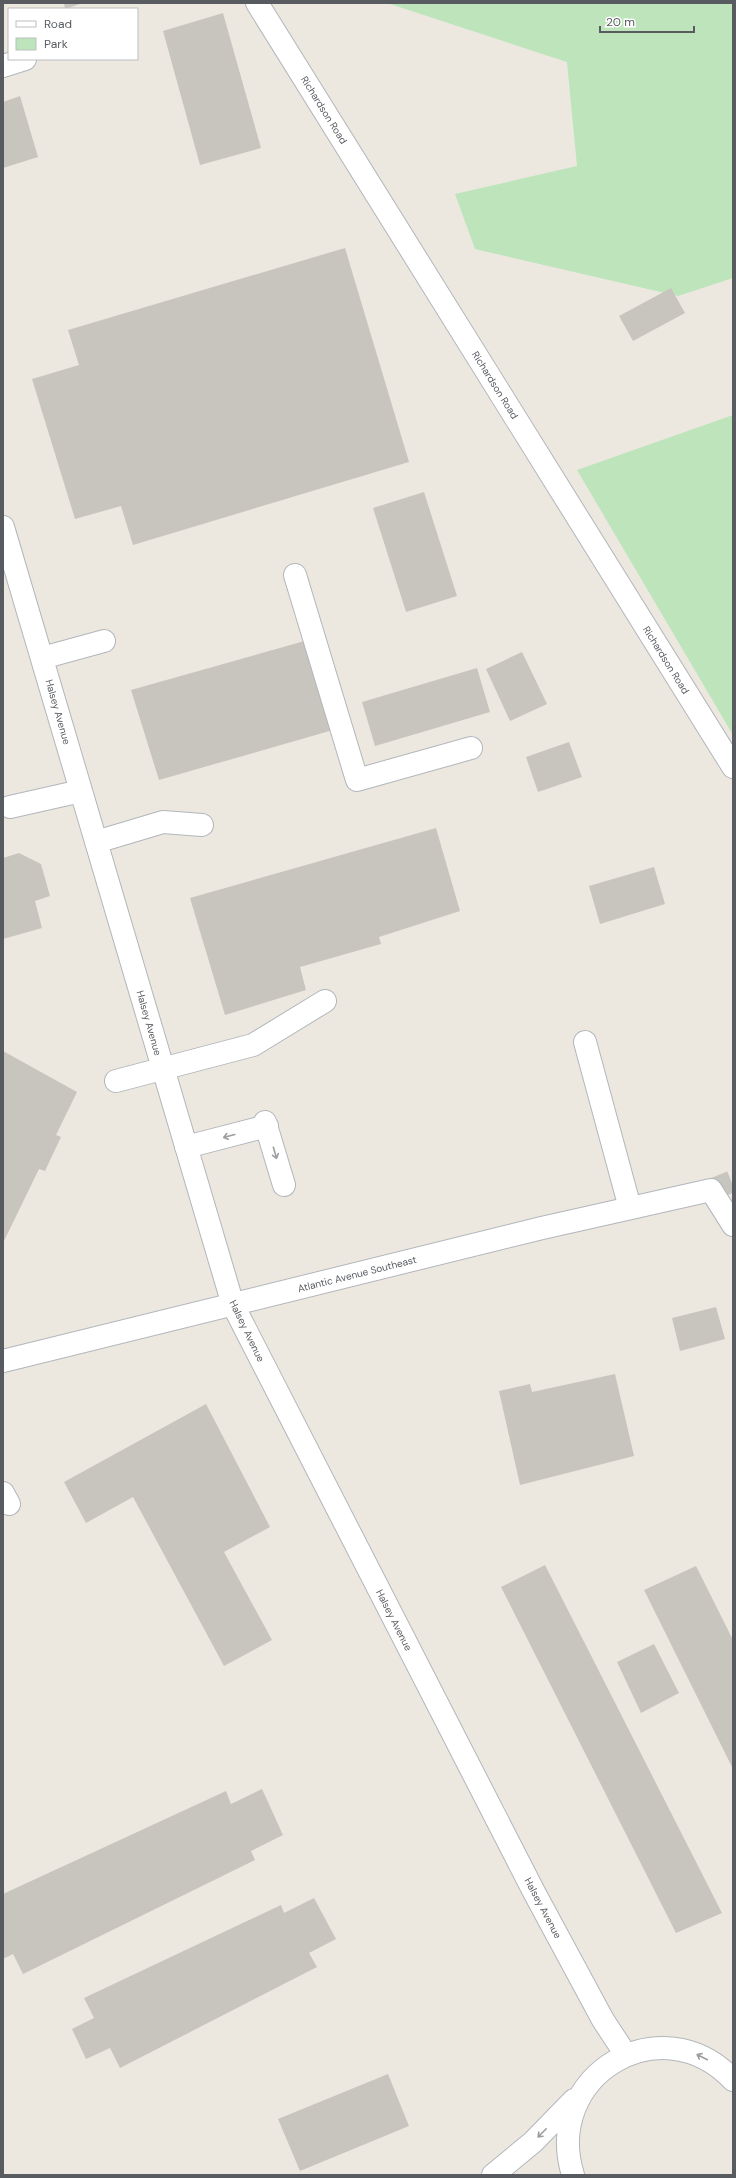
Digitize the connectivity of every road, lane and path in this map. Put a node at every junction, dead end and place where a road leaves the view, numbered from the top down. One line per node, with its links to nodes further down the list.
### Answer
1 (257, 3): 9 (street, Richardson Road)
2 (22, 60): 3 (street)
3 (3, 66)
4 (3, 527): 7 (street, Halsey Avenue)
5 (295, 575): 8 (street)
6 (104, 641): 7 (street)
7 (42, 658): 10 (street, Halsey Avenue)
8 (471, 748)
9 (733, 767)
10 (81, 791): 11 (street); 13 (street, Halsey Avenue)
11 (10, 807)
12 (202, 825): 13 (street)
13 (96, 842): 16 (street, Halsey Avenue)
14 (325, 1001): 16 (street)
15 (585, 1042): 20 (street)
16 (162, 1068): 17 (street); 18 (street, Halsey Avenue)
17 (116, 1081)
18 (186, 1147): 19 (street); 22 (street, Halsey Avenue)
19 (284, 1185)
20 (630, 1208): 21 (street, Atlantic Avenue Southeast); 22 (street, Atlantic Avenue Southeast)
21 (733, 1225)
22 (233, 1305): 23 (street, Atlantic Avenue Southeast); 24 (street, Halsey Avenue)
23 (3, 1361)
24 (626, 2055): 25 (street, one-way to 24); 26 (street)
25 (733, 2080)
26 (579, 2095): 27 (street, one-way to 27); 28 (street)
27 (493, 2175)
28 (573, 2175)

